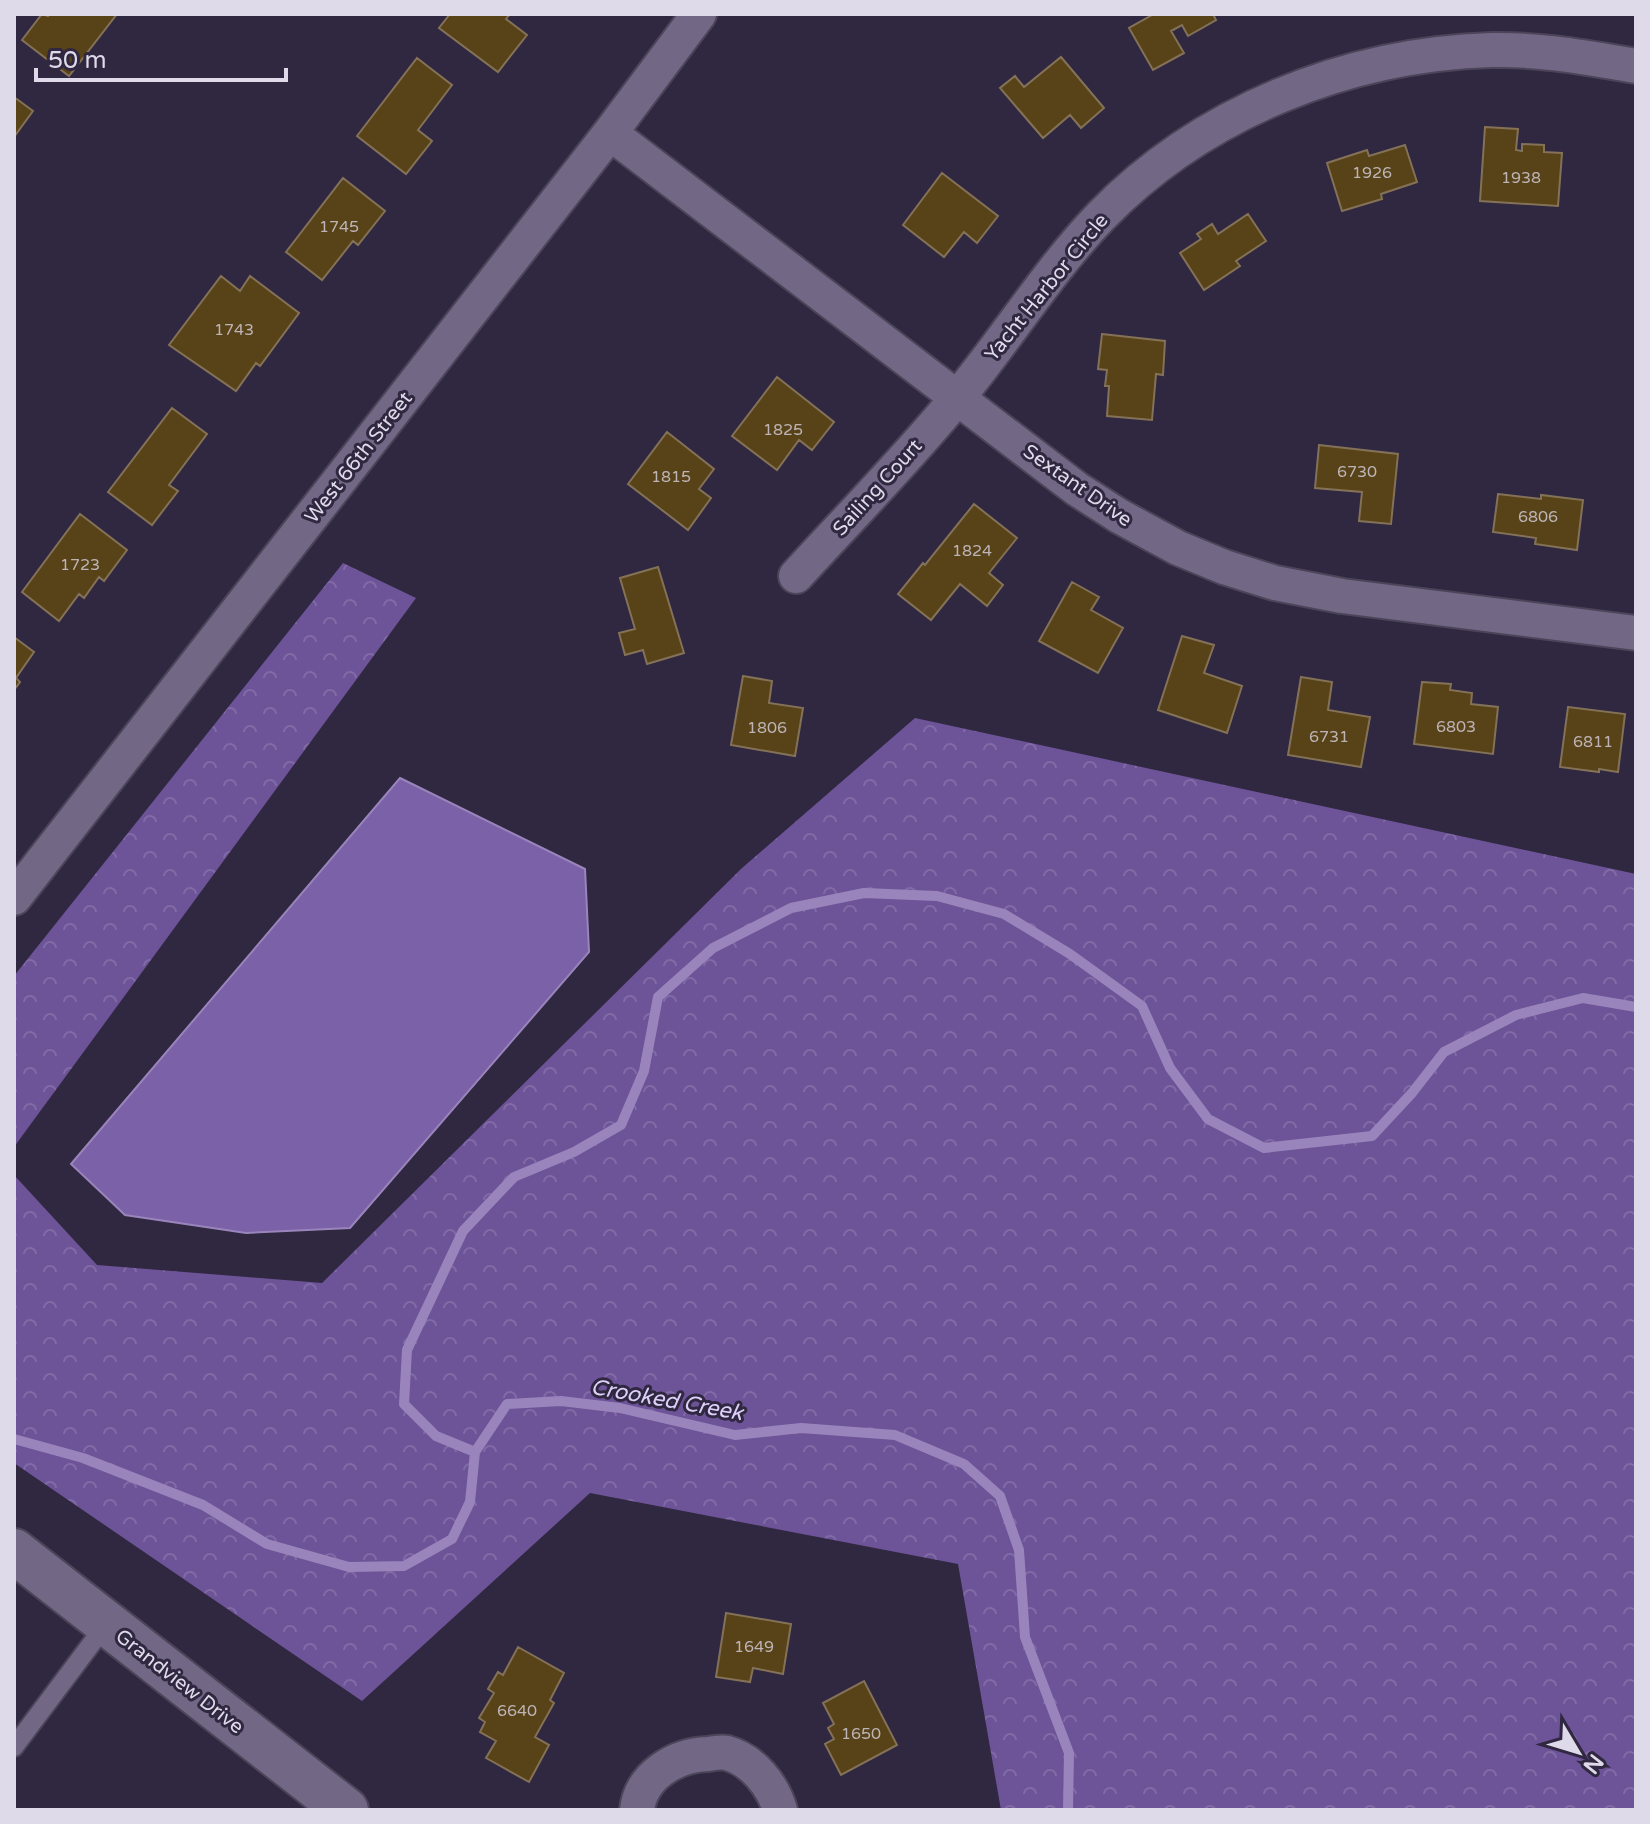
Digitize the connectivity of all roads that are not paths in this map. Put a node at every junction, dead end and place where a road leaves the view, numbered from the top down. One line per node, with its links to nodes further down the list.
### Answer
1 (699, 14): 3 (street, West 66th Street)
2 (1636, 66): 4 (street, Yacht Harbor Circle)
3 (610, 133): 4 (street, Sextant Drive); 7 (street, West 66th Street)
4 (958, 397): 5 (street, Sailing Court); 6 (street, Sextant Drive)
5 (796, 576)
6 (1636, 633)
7 (14, 898)
8 (21, 1556): 9 (main road, Grandview Drive)
9 (107, 1623): 10 (lane); 11 (main road, Grandview Drive)
10 (14, 1747)
11 (346, 1810)
12 (637, 1810): 13 (street)
13 (780, 1810)

